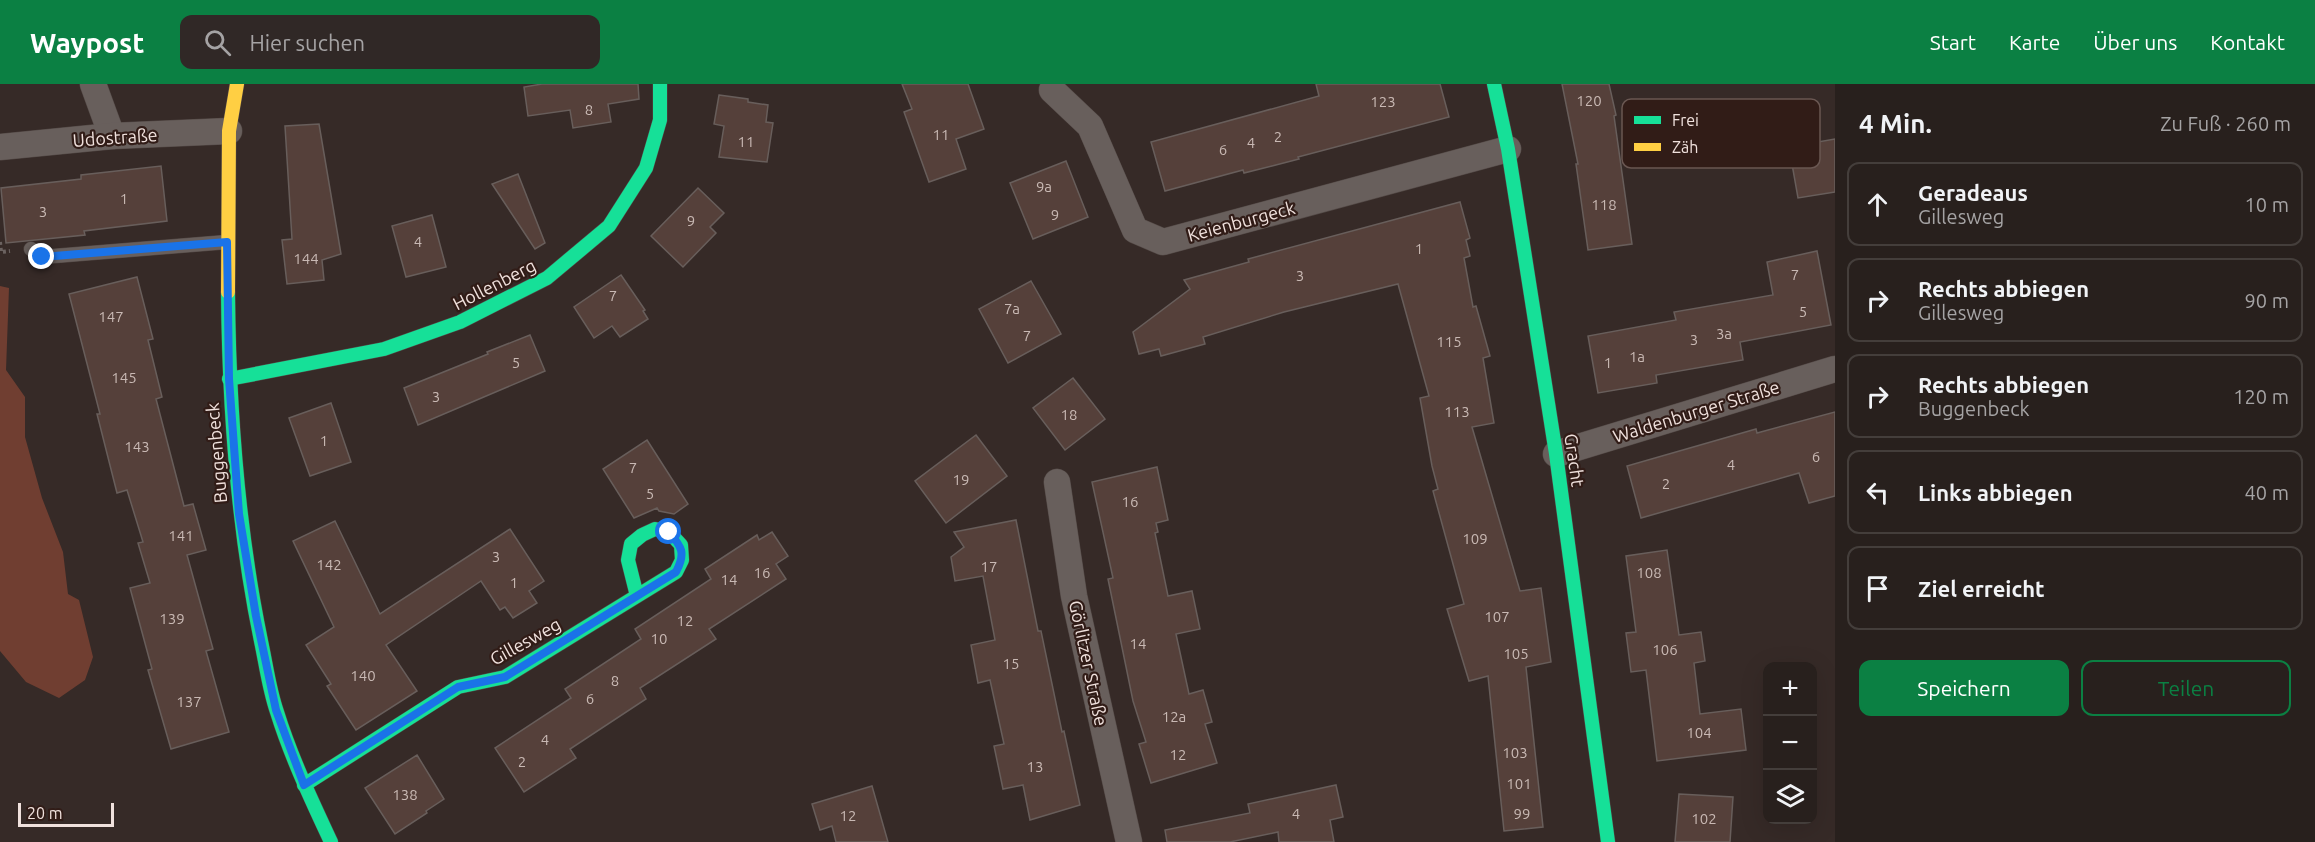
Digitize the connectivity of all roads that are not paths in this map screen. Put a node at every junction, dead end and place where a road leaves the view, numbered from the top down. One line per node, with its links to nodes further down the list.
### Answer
1 (93, 84): 7 (street)
2 (237, 84): 6 (street, Buggenbeck)
3 (660, 84): 13 (street, Hollenberg)
4 (1494, 84): 9 (street, Gracht)
5 (1052, 90): 9 (street, Keienburgeck)
6 (229, 131): 7 (street, Udostraße); 10 (street, Buggenbeck)
7 (112, 136): 8 (street, Udostraße)
8 (0, 147)
9 (1508, 149): 14 (street, Gracht)
10 (227, 242): 11 (lane); 13 (street, Buggenbeck)
11 (31, 249)
12 (1835, 369): 14 (street, Waldenburger Straße)
13 (229, 379): 17 (street, Buggenbeck)
14 (1556, 454): 20 (street, Gracht)
15 (1057, 482): 19 (street, Görlitzer Straße)
16 (638, 596): 16 (street, Gillesweg); 17 (street, Gillesweg)
17 (304, 785): 18 (street, Buggenbeck)
18 (331, 842)
19 (1129, 842)
20 (1608, 842)

